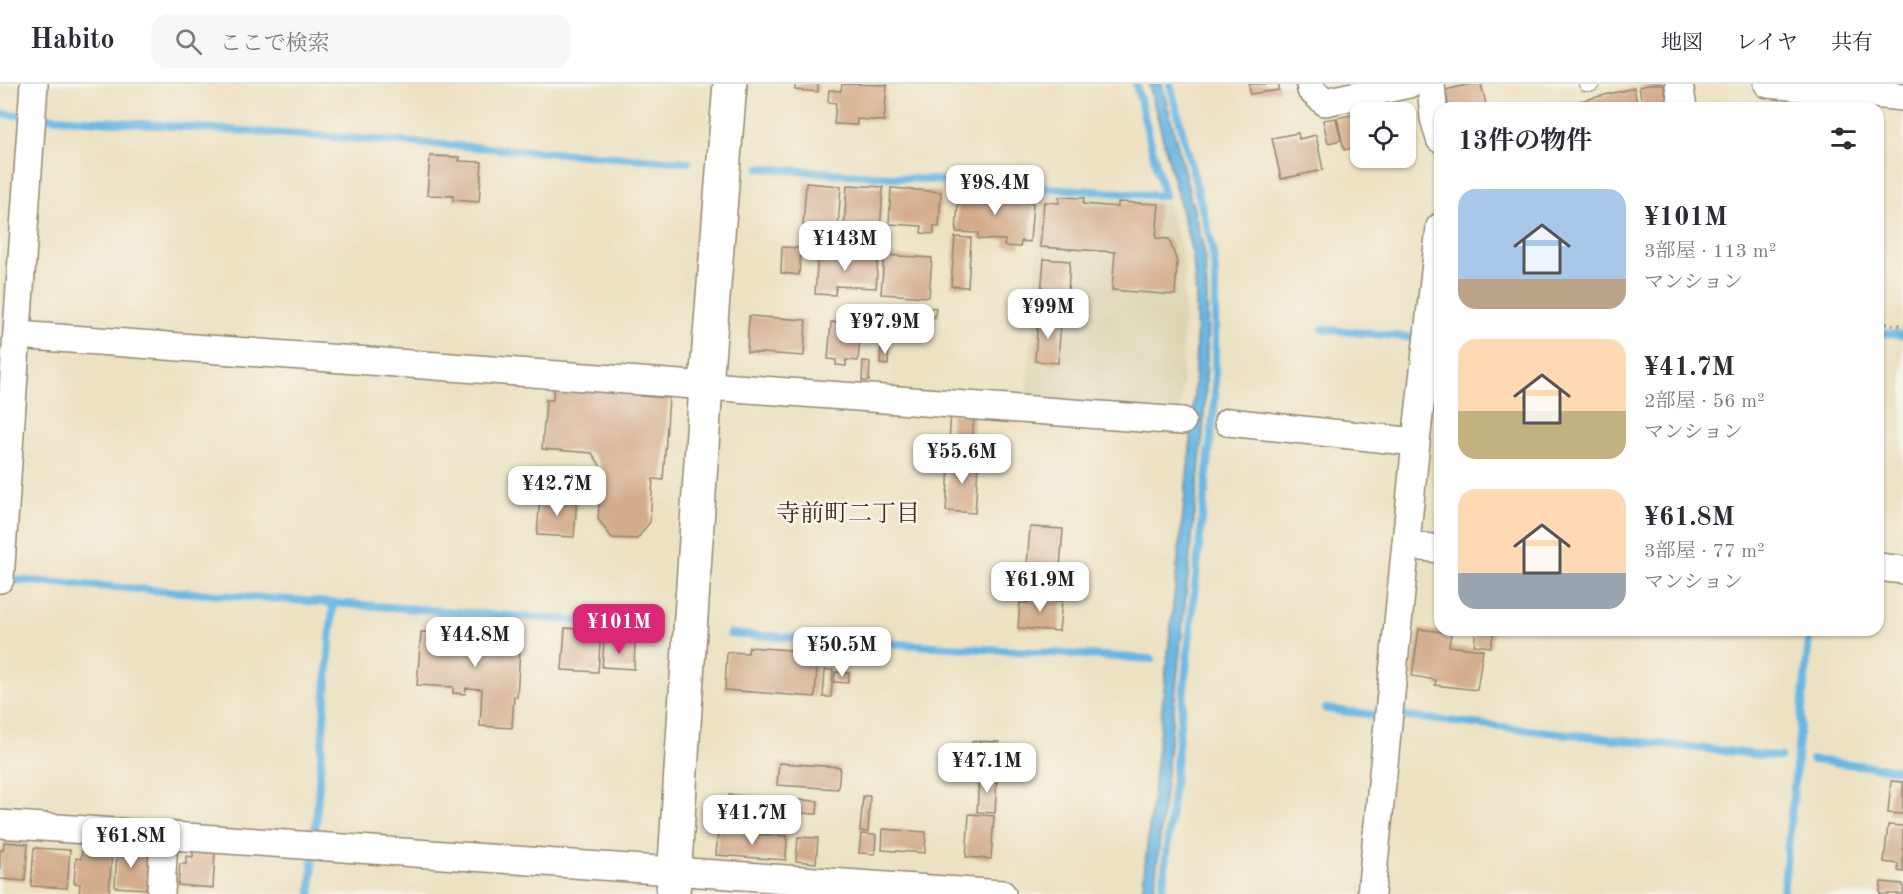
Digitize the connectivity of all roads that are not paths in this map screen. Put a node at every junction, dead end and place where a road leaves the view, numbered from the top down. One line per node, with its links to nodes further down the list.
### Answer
1 (34, 84): 15 (street)
2 (730, 84): 16 (street)
3 (1310, 84): 4 (street)
4 (1409, 84)
5 (1431, 84): 13 (street)
6 (1586, 84): 7 (lane)
7 (1592, 84)
8 (1679, 84): 12 (street)
9 (1767, 84): 10 (street)
10 (1851, 88): 11 (street)
11 (1903, 97)
12 (1682, 102)
13 (1434, 118)
14 (1434, 281): 19 (street)
15 (17, 335): 16 (street); 24 (street)
16 (706, 385): 17 (street); 27 (street)
17 (1182, 421)
18 (1228, 422): 19 (street)
19 (1416, 442): 20 (street)
20 (1406, 545): 21 (street); 30 (street)
21 (1434, 548)
22 (1884, 568): 23 (street)
23 (1903, 570)
24 (0, 579)
25 (0, 824): 26 (street)
26 (164, 836): 27 (street); 28 (street)
27 (674, 883): 29 (street)
28 (161, 894)
29 (1002, 894)
30 (1371, 894)

